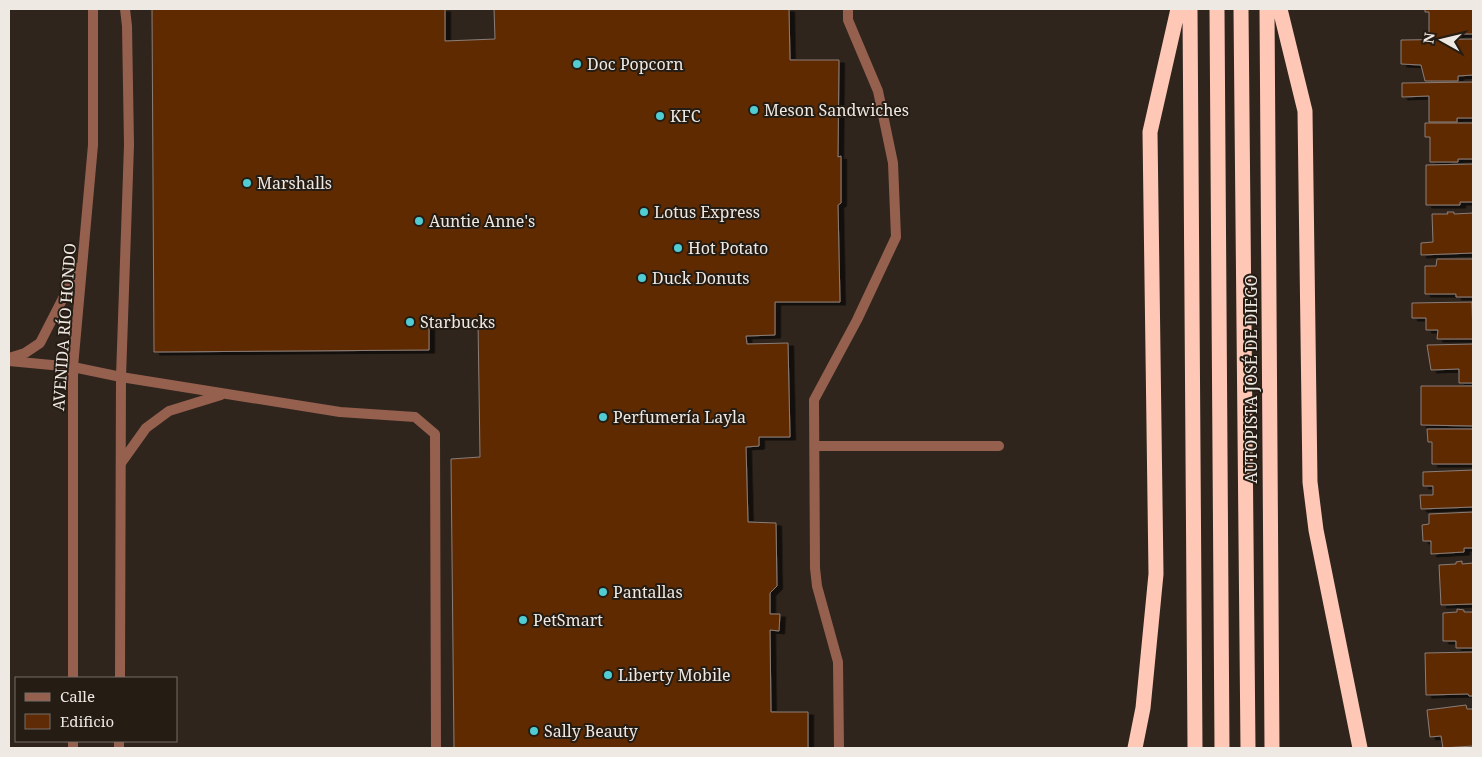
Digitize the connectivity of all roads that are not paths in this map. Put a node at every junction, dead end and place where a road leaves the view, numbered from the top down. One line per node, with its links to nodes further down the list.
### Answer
1 (93, 9): 10 (street, AVENIDA RÍO HONDO)
2 (125, 9): 13 (street)
3 (848, 9): 15 (street)
4 (1178, 9): 22 (highway)
5 (1190, 9): 23 (highway)
6 (1216, 9): 24 (highway)
7 (1241, 9): 25 (highway)
8 (1266, 9): 26 (highway, AUTOPISTA JOSÉ DE DIEGO)
9 (1280, 9): 27 (highway)
10 (82, 261): 11 (street); 12 (street, AVENIDA RÍO HONDO)
11 (9, 359): 12 (street)
12 (73, 367): 13 (street); 18 (street, AVENIDA RÍO HONDO)
13 (122, 377): 14 (street); 17 (street)
14 (226, 394): 17 (street); 20 (street)
15 (814, 446): 16 (street); 21 (street)
16 (999, 446)
17 (121, 464): 19 (street)
18 (73, 677)
19 (120, 677)
20 (436, 748)
21 (839, 748)
22 (1135, 748)
23 (1195, 748)
24 (1222, 748)
25 (1248, 748)
26 (1272, 748)
27 (1360, 748)

